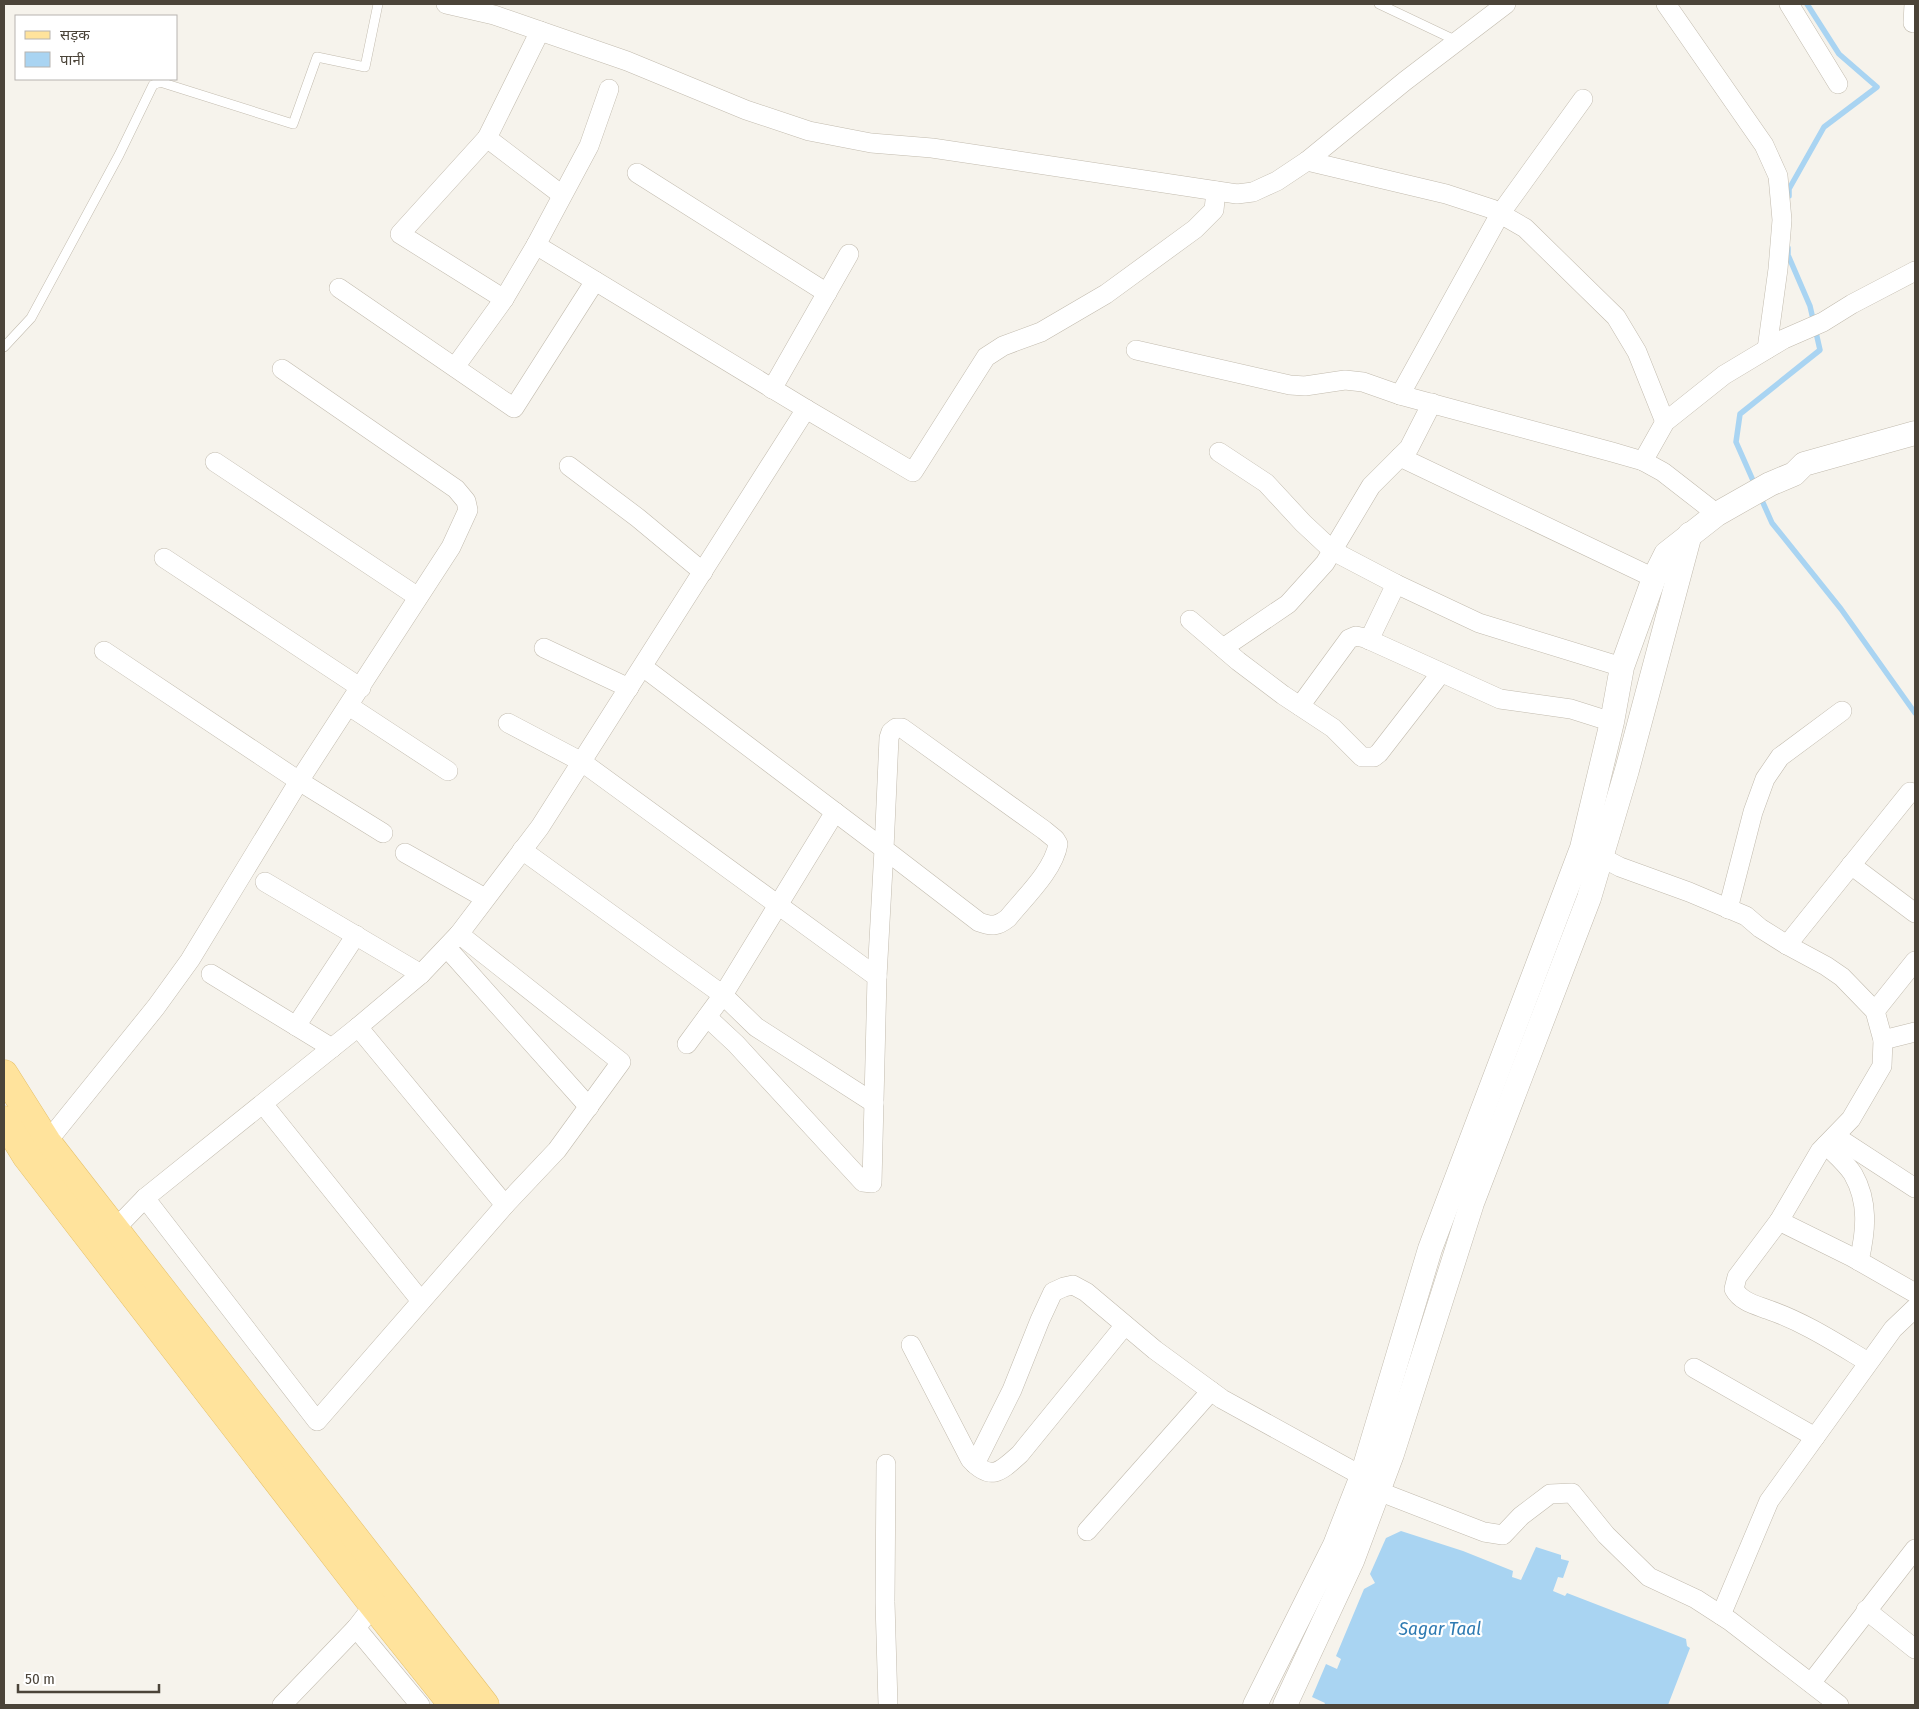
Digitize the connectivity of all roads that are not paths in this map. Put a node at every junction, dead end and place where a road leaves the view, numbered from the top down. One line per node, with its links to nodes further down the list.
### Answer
1 (378, 4): 27 (lane)
2 (446, 4): 9 (street)
3 (1379, 4): 10 (lane)
4 (1506, 4): 10 (street)
5 (1666, 4): 28 (street)
6 (1789, 4): 11 (street)
7 (1914, 4): 8 (street)
8 (1912, 23)
9 (540, 31): 14 (street); 17 (street)
10 (1458, 41): 15 (street)
11 (1838, 84)
12 (609, 89): 18 (street)
13 (1583, 99): 19 (street)
14 (487, 138): 18 (street); 26 (street)
15 (1307, 161): 17 (street); 19 (street)
16 (637, 174): 25 (street)
17 (1216, 191): 35 (street)
18 (562, 195): 20 (street)
19 (1500, 214): 33 (street); 36 (street)
20 (536, 245): 23 (street); 26 (street)
21 (849, 254): 25 (street)
22 (1915, 271): 28 (street)
23 (595, 281): 30 (street); 32 (street)
24 (339, 288): 30 (street)
25 (827, 293): 32 (street)
26 (504, 299): 30 (street)
27 (4, 347)
28 (1767, 349): 36 (street)
29 (1136, 350): 33 (street)
30 (455, 367)
31 (282, 369): 52 (street)
32 (772, 389): 35 (street)
33 (1400, 395): 34 (street)
34 (1432, 403): 40 (street); 41 (street)
35 (806, 410): 49 (street)
36 (1665, 422): 41 (street)
37 (1915, 433): 44 (street)
38 (1915, 450): 44 (street)
39 (1219, 452): 47 (street)
40 (1400, 457): 47 (street); 50 (street)
41 (1643, 461): 45 (street)
42 (215, 462): 52 (street)
43 (569, 466): 49 (street)
44 (1794, 474): 45 (street)
45 (1717, 514): 46 (street)
46 (1690, 534): 50 (street); 77 (street)
47 (1333, 551): 51 (street); 56 (street)
48 (164, 558): 61 (street)
49 (703, 572): 58 (street)
50 (1654, 578): 59 (street)
51 (1396, 584): 54 (street); 59 (street)
52 (418, 597): 61 (street)
53 (1190, 620): 56 (street)
54 (1369, 640): 60 (street); 64 (street)
55 (544, 648): 62 (street)
56 (1223, 648): 64 (street)
57 (104, 651): 70 (street)
58 (643, 667): 62 (street); 72 (street)
59 (1622, 667): 66 (street)
60 (1441, 673): 64 (street); 66 (street)
61 (361, 688): 63 (street)
62 (629, 688): 68 (street)
63 (349, 706): 69 (street); 70 (street)
64 (1300, 706)
65 (1842, 711): 82 (street)
66 (1612, 722): 124 (street)
67 (508, 723): 68 (street)
68 (582, 762): 75 (street); 81 (street)
69 (448, 771)
70 (300, 782): 73 (street); 106 (street)
71 (1910, 792): 78 (street)
72 (835, 812): 74 (street); 81 (street)
73 (383, 833)
74 (884, 849): 74 (street); 90 (street)
75 (522, 850): 80 (street); 91 (street)
76 (405, 852): 80 (street)
77 (1601, 857): 82 (street); 124 (street)
78 (1851, 866): 83 (street); 86 (street)
79 (265, 882): 84 (street)
80 (485, 898): 85 (street)
81 (778, 905): 90 (street); 91 (street)
82 (1728, 909): 86 (street)
83 (1915, 913)
84 (356, 936): 89 (street); 94 (street)
85 (453, 941): 89 (street); 103 (street); 103 (street)
86 (1787, 945): 92 (street)
87 (1915, 961): 92 (street)
88 (211, 974): 94 (street)
89 (421, 974): 95 (street)
90 (877, 977): 101 (street)
91 (723, 995): 93 (street); 101 (street)
92 (1875, 1011): 97 (street)
93 (707, 1017): 98 (street); 101 (street)
94 (296, 1026): 99 (street)
95 (358, 1027): 99 (street); 109 (street)
96 (1915, 1032): 97 (street)
97 (1883, 1040): 105 (street)
98 (687, 1044)
99 (332, 1048): 102 (street)
100 (4, 1074): 106 (main road)
101 (874, 1103)
102 (263, 1104): 108 (street); 114 (street)
103 (589, 1106): 109 (street)
104 (4, 1120): 128 (main road)
105 (1830, 1140): 107 (street); 110 (street); 112 (street)
106 (47, 1142): 111 (main road)
107 (1915, 1188)
108 (145, 1198): 111 (street); 114 (street)
109 (505, 1205): 114 (street)
110 (1779, 1221): 112 (street); 118 (street)
111 (114, 1230): 127 (main road)
112 (1859, 1261): 113 (street)
113 (1915, 1293)
114 (421, 1301)
115 (1915, 1308): 118 (street)
116 (1125, 1325): 120 (street); 123 (street); 123 (street)
117 (912, 1345): 123 (street)
118 (1868, 1362): 121 (street)
119 (1694, 1368): 121 (street)
120 (1211, 1391): 124 (street); 125 (street)
121 (1815, 1437): 130 (street)
122 (886, 1464): 138 (street)
123 (975, 1464)
124 (1370, 1484): 130 (street); 139 (street); 140 (street)
125 (1087, 1530)
126 (1915, 1549): 129 (street)
127 (389, 1584): 128 (street); 137 (main road)
128 (373, 1605): 131 (street); 136 (main road)
129 (1866, 1610): 132 (street); 133 (street)
130 (1721, 1615): 133 (street)
131 (356, 1628): 134 (street); 135 (street)
132 (1915, 1649)
133 (1811, 1684): 141 (street)
134 (282, 1705)
135 (420, 1705)
136 (453, 1705)
137 (486, 1705)
138 (888, 1705)
139 (1255, 1705)
140 (1284, 1705)
141 (1839, 1705)

